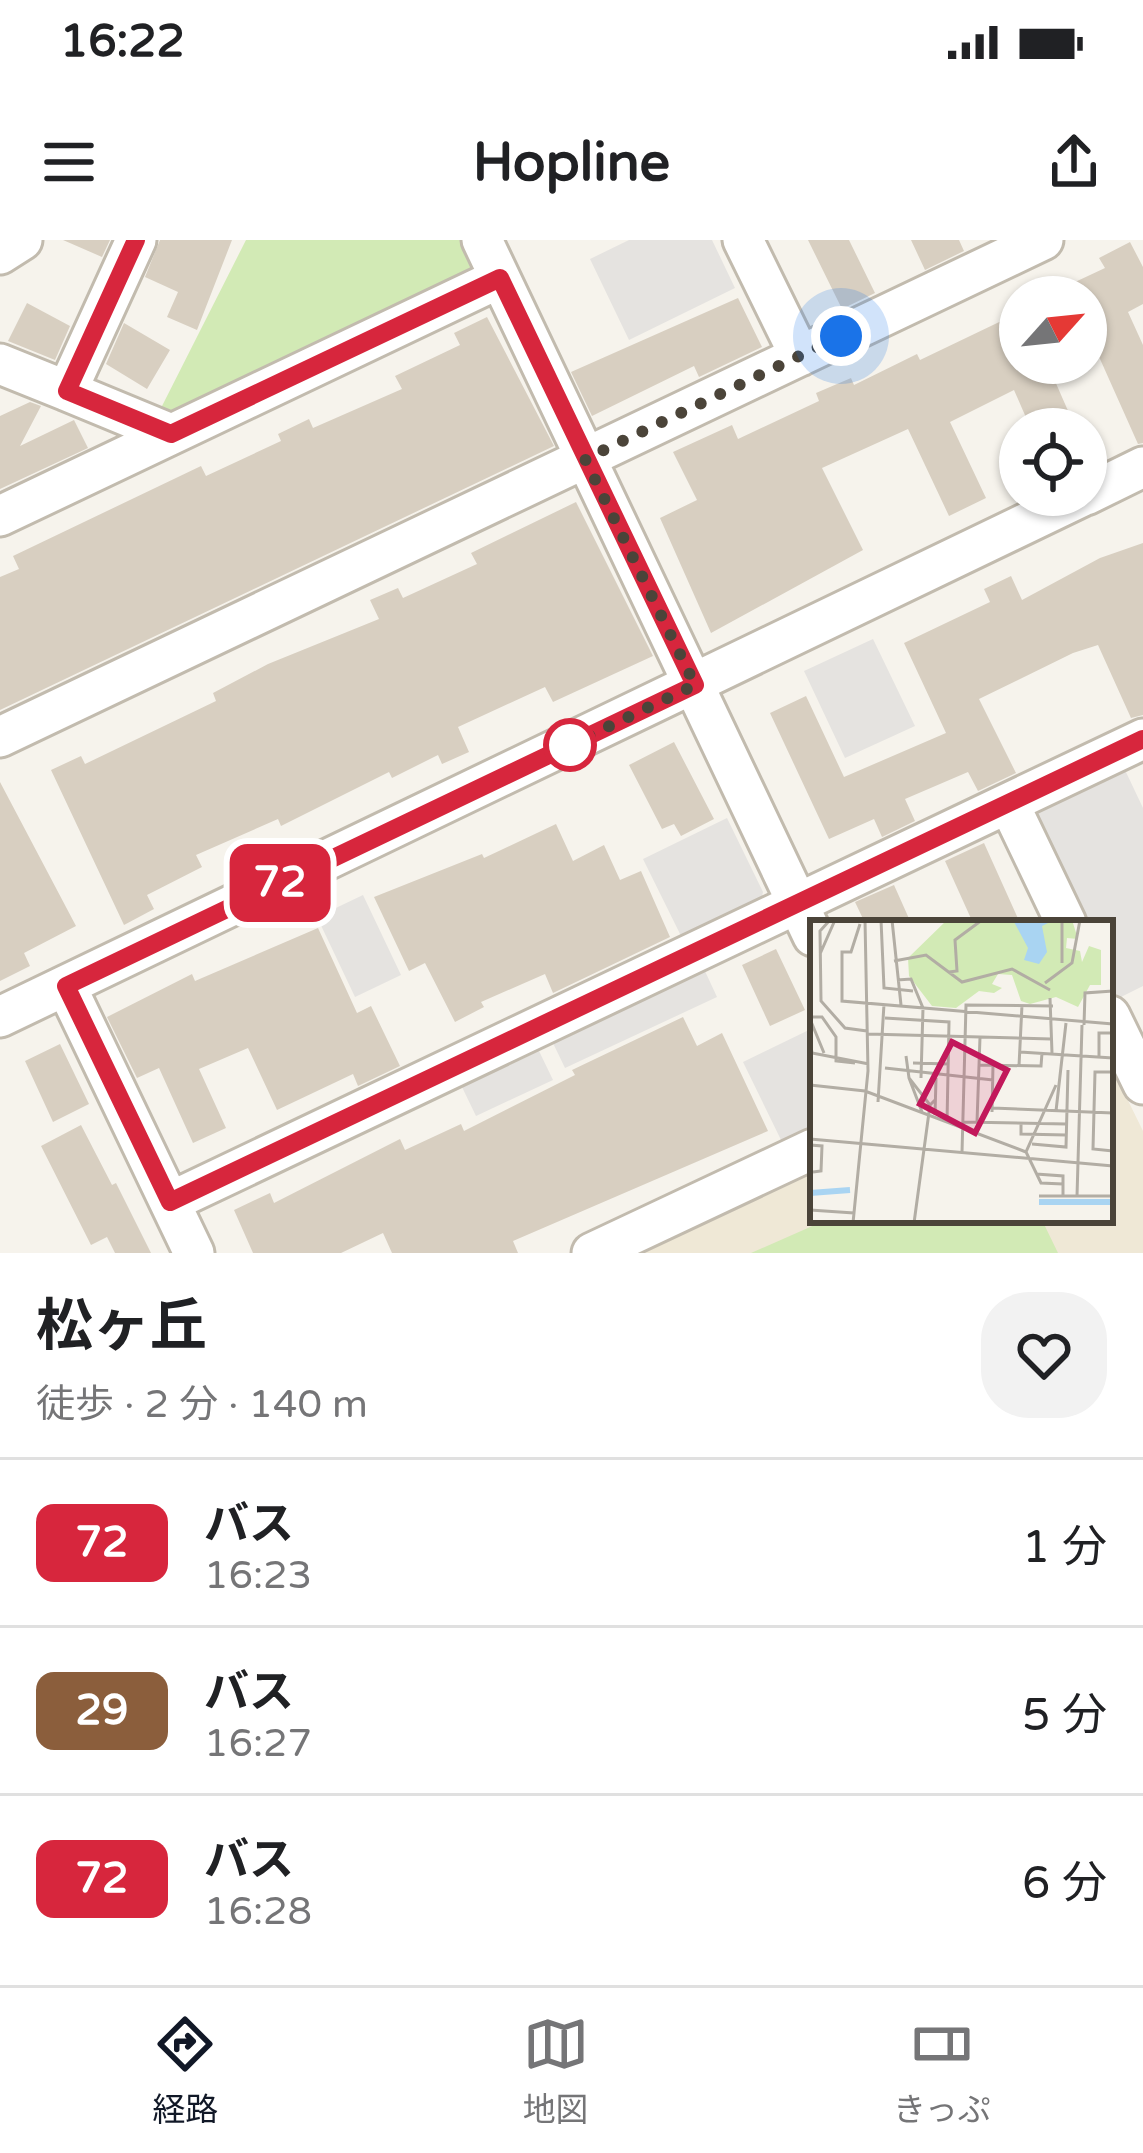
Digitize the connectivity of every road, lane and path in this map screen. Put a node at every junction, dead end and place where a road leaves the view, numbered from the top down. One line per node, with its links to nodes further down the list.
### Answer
1 (22, 240): 7 (street)
2 (136, 240): 11 (street)
3 (482, 240): 8 (street)
4 (743, 240): 9 (street)
5 (1043, 240): 6 (street)
6 (1002, 249): 9 (street)
7 (0, 254)
8 (500, 278): 12 (street); 13 (street)
9 (800, 356): 13 (street)
10 (0, 364): 11 (street)
11 (67, 391): 12 (street)
12 (171, 434): 16 (street)
13 (585, 459): 18 (street); 19 (street)
14 (1143, 467): 15 (street)
15 (1107, 485)
16 (0, 516)
17 (1043, 516): 18 (street)
18 (695, 685): 22 (street); 24 (street)
19 (0, 737)
20 (1143, 739): 21 (street)
21 (1009, 804): 22 (street); 23 (street)
22 (806, 920): 29 (street)
23 (1065, 920)
24 (66, 986): 25 (street); 29 (street)
25 (0, 1017)
26 (1113, 1022): 27 (street)
27 (1143, 1084)
28 (810, 1150): 31 (street)
29 (170, 1202): 30 (street)
30 (194, 1253)
31 (592, 1253)

